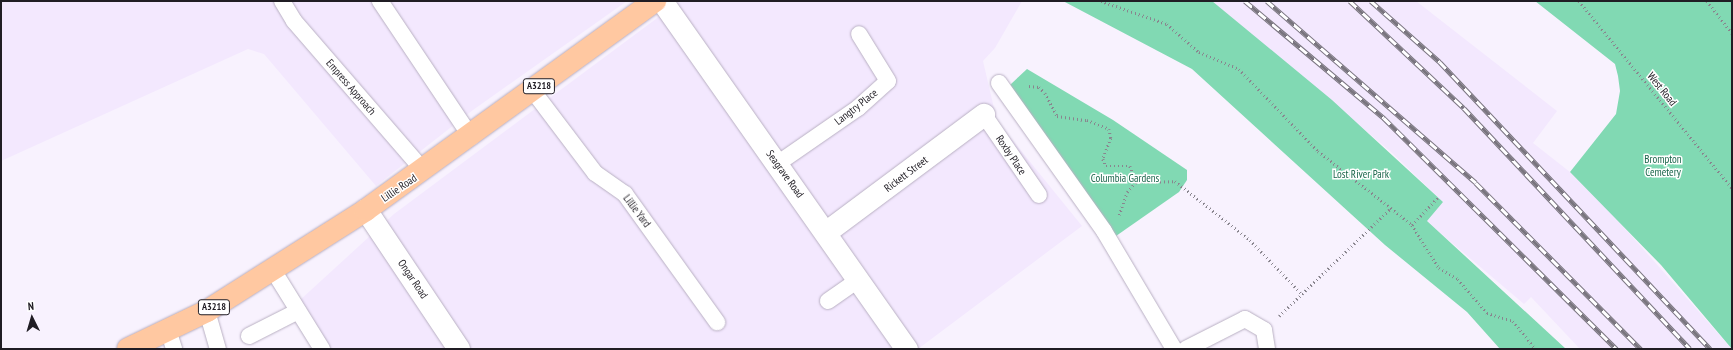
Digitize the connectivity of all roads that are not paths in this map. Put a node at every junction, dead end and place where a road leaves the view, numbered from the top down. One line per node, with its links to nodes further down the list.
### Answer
1 (282, 1): 10 (lane, Empress Approach)
2 (380, 1): 8 (lane)
3 (652, 2): 6 (main road, Lillie Road / A3218); 9 (street, Seagrave Road)
4 (859, 34): 9 (lane, Langtry Place)
5 (1003, 89): 27 (lane)
6 (533, 91): 8 (main road, Lillie Road / A3218); 19 (lane, Lillie Yard)
7 (984, 115): 11 (lane, Roxby Place); 13 (street, Rickett Street)
8 (471, 137): 10 (main road, Lillie Road / A3218)
9 (777, 164): 13 (street, Seagrave Road)
10 (424, 171): 12 (main road, Lillie Road / A3218)
11 (1038, 195)
12 (366, 210): 14 (main road, Lillie Road / A3218); 25 (street, Ongar Road)
13 (827, 232): 15 (street, Seagrave Road)
14 (274, 270): 17 (main road, Lillie Road / A3218); 18 (lane)
15 (859, 279): 16 (lane); 26 (street, Seagrave Road)
16 (828, 302)
17 (207, 311): 21 (main road, Lillie Road / A3218); 23 (lane)
18 (298, 311): 20 (lane); 24 (lane)
19 (717, 322)
20 (249, 336)
21 (171, 340): 22 (main road, Lillie Road / A3218)
22 (128, 349)
23 (218, 349)
24 (322, 349)
25 (459, 349)
26 (907, 349)
27 (1174, 349)
28 (1186, 349): 29 (lane)
29 (1267, 349)

